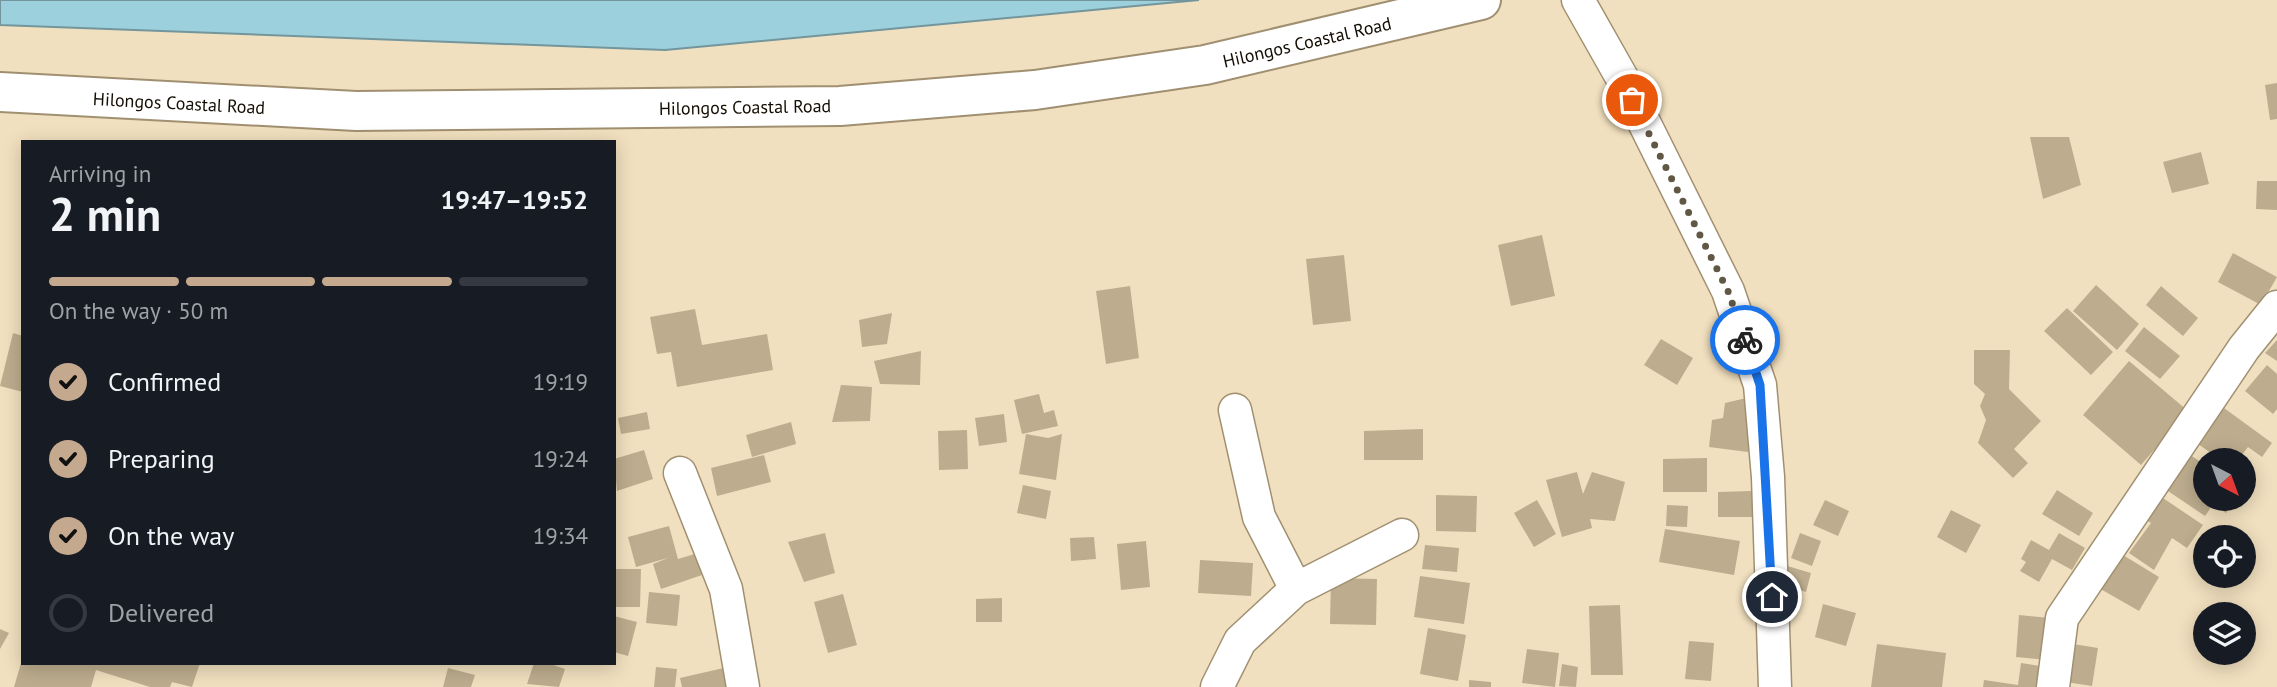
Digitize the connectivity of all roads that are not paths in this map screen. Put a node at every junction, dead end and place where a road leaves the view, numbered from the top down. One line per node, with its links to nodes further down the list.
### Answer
1 (1481, 0): 3 (street, Hilongos Coastal Road)
2 (1578, 0): 11 (street)
3 (0, 92)
4 (2277, 307): 12 (street)
5 (1235, 410): 8 (street)
6 (680, 473): 9 (street)
7 (1402, 535): 8 (street)
8 (1296, 589): 10 (street)
9 (743, 687)
10 (1217, 687)
11 (1775, 687)
12 (2053, 687)

